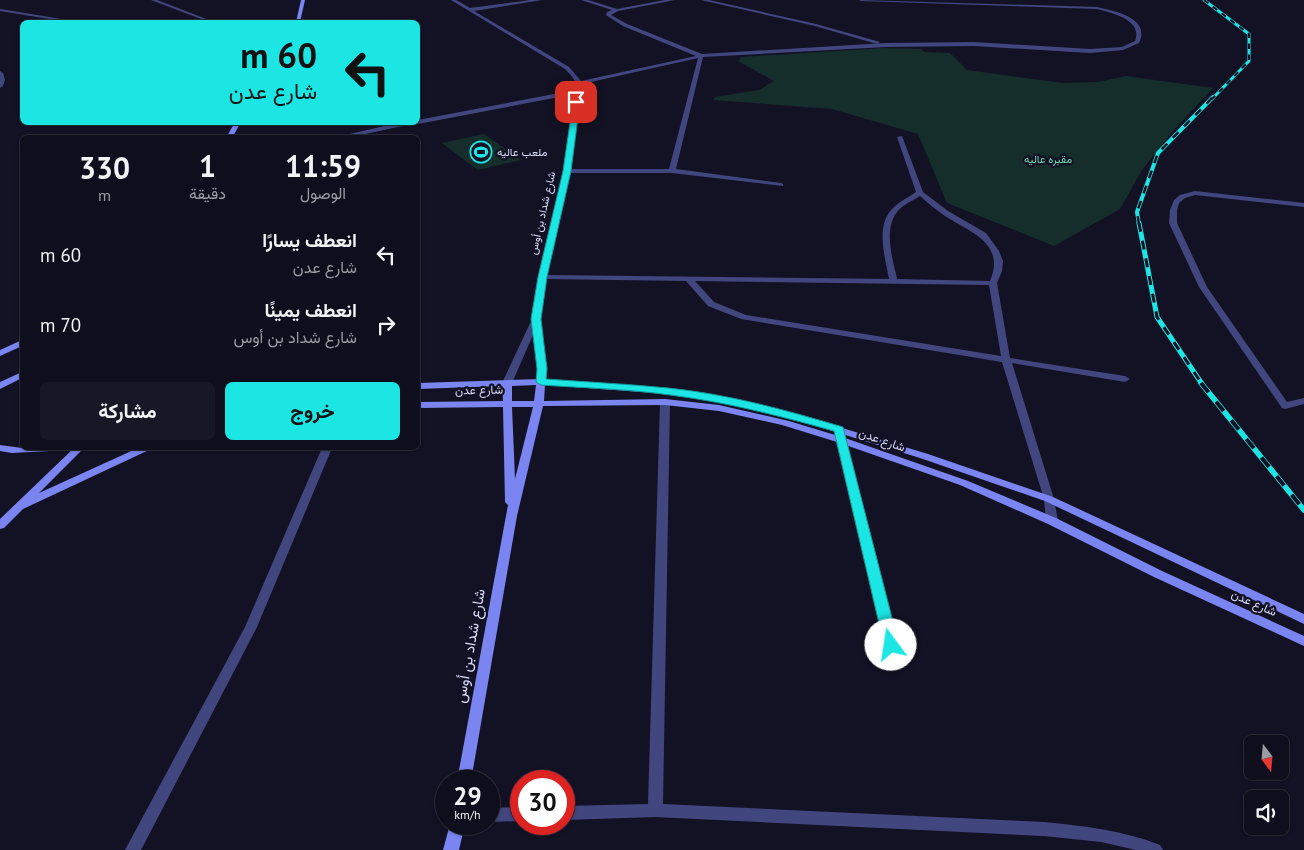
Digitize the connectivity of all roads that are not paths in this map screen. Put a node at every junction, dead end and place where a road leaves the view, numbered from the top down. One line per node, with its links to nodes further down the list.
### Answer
1 (153, 0): 13 (street)
2 (303, 0): 14 (street)
3 (453, 0): 10 (street)
4 (540, 0): 10 (street)
5 (583, 0): 11 (street)
6 (674, 0): 11 (street)
7 (703, 0): 15 (street)
8 (861, 0): 15 (street)
9 (0, 10): 12 (street)
10 (469, 10): 19 (street)
11 (617, 10): 16 (street)
12 (62, 20)
13 (207, 20)
14 (298, 20)
15 (886, 45): 16 (street)
16 (701, 56): 19 (street); 25 (street)
17 (0, 73): 18 (street)
18 (0, 86)
19 (579, 87): 20 (street); 24 (street, شارع شداد بن أوس)
20 (420, 122)
21 (398, 125): 22 (street)
22 (350, 135)
23 (900, 137): 27 (street)
24 (567, 171): 25 (street); 29 (street, شارع شداد بن أوس)
25 (672, 171): 26 (street)
26 (782, 185)
27 (920, 193): 31 (street); 32 (street)
28 (1304, 205): 45 (street)
29 (542, 277): 30 (street); 33 (street, شارع شداد بن أوس)
30 (688, 279): 31 (street); 36 (street)
31 (893, 280): 32 (street)
32 (993, 283): 36 (street)
33 (536, 319): 39 (street, شارع شداد بن أوس); 40 (street, شارع شداد بن أوس)
34 (20, 344): 35 (street)
35 (0, 353)
36 (1006, 360): 38 (street); 54 (street)
37 (20, 376): 41 (street)
38 (1125, 379)
39 (541, 382): 40 (street, شارع عدن); 43 (street, شارع شداد بن أوس); 48 (street, شارع عدن)
40 (508, 383): 42 (street, شارع عدن); 46 (street, شارع شداد بن أوس)
41 (1, 385)
42 (420, 386)
43 (539, 402): 44 (street, شارع عدن); 46 (street, شارع عدن); 56 (street, شارع شداد بن أوس)
44 (665, 402): 48 (street, شارع عدن); 63 (street)
45 (1304, 402)
46 (507, 403): 47 (street, شارع عدن); 56 (street, شارع شداد بن أوس)
47 (420, 405)
48 (840, 435): 54 (street, شارع عدن); 57 (street, شارع عدن); 61 (street)
49 (0, 448): 50 (street)
50 (20, 450)
51 (77, 450): 55 (street)
52 (141, 450): 55 (street)
53 (326, 450): 66 (street)
54 (1048, 499): 57 (street); 59 (street, شارع عدن)
55 (20, 506): 58 (street)
56 (511, 516): 62 (street, شارع شداد بن أوس)
57 (1052, 521): 60 (street, شارع عدن)
58 (0, 525)
59 (1304, 619)
60 (1304, 641)
61 (891, 645)
62 (466, 770)
63 (655, 810): 64 (street); 68 (street)
64 (575, 812)
65 (455, 835): 67 (street)
66 (133, 850)
67 (452, 850)
68 (1155, 850)

